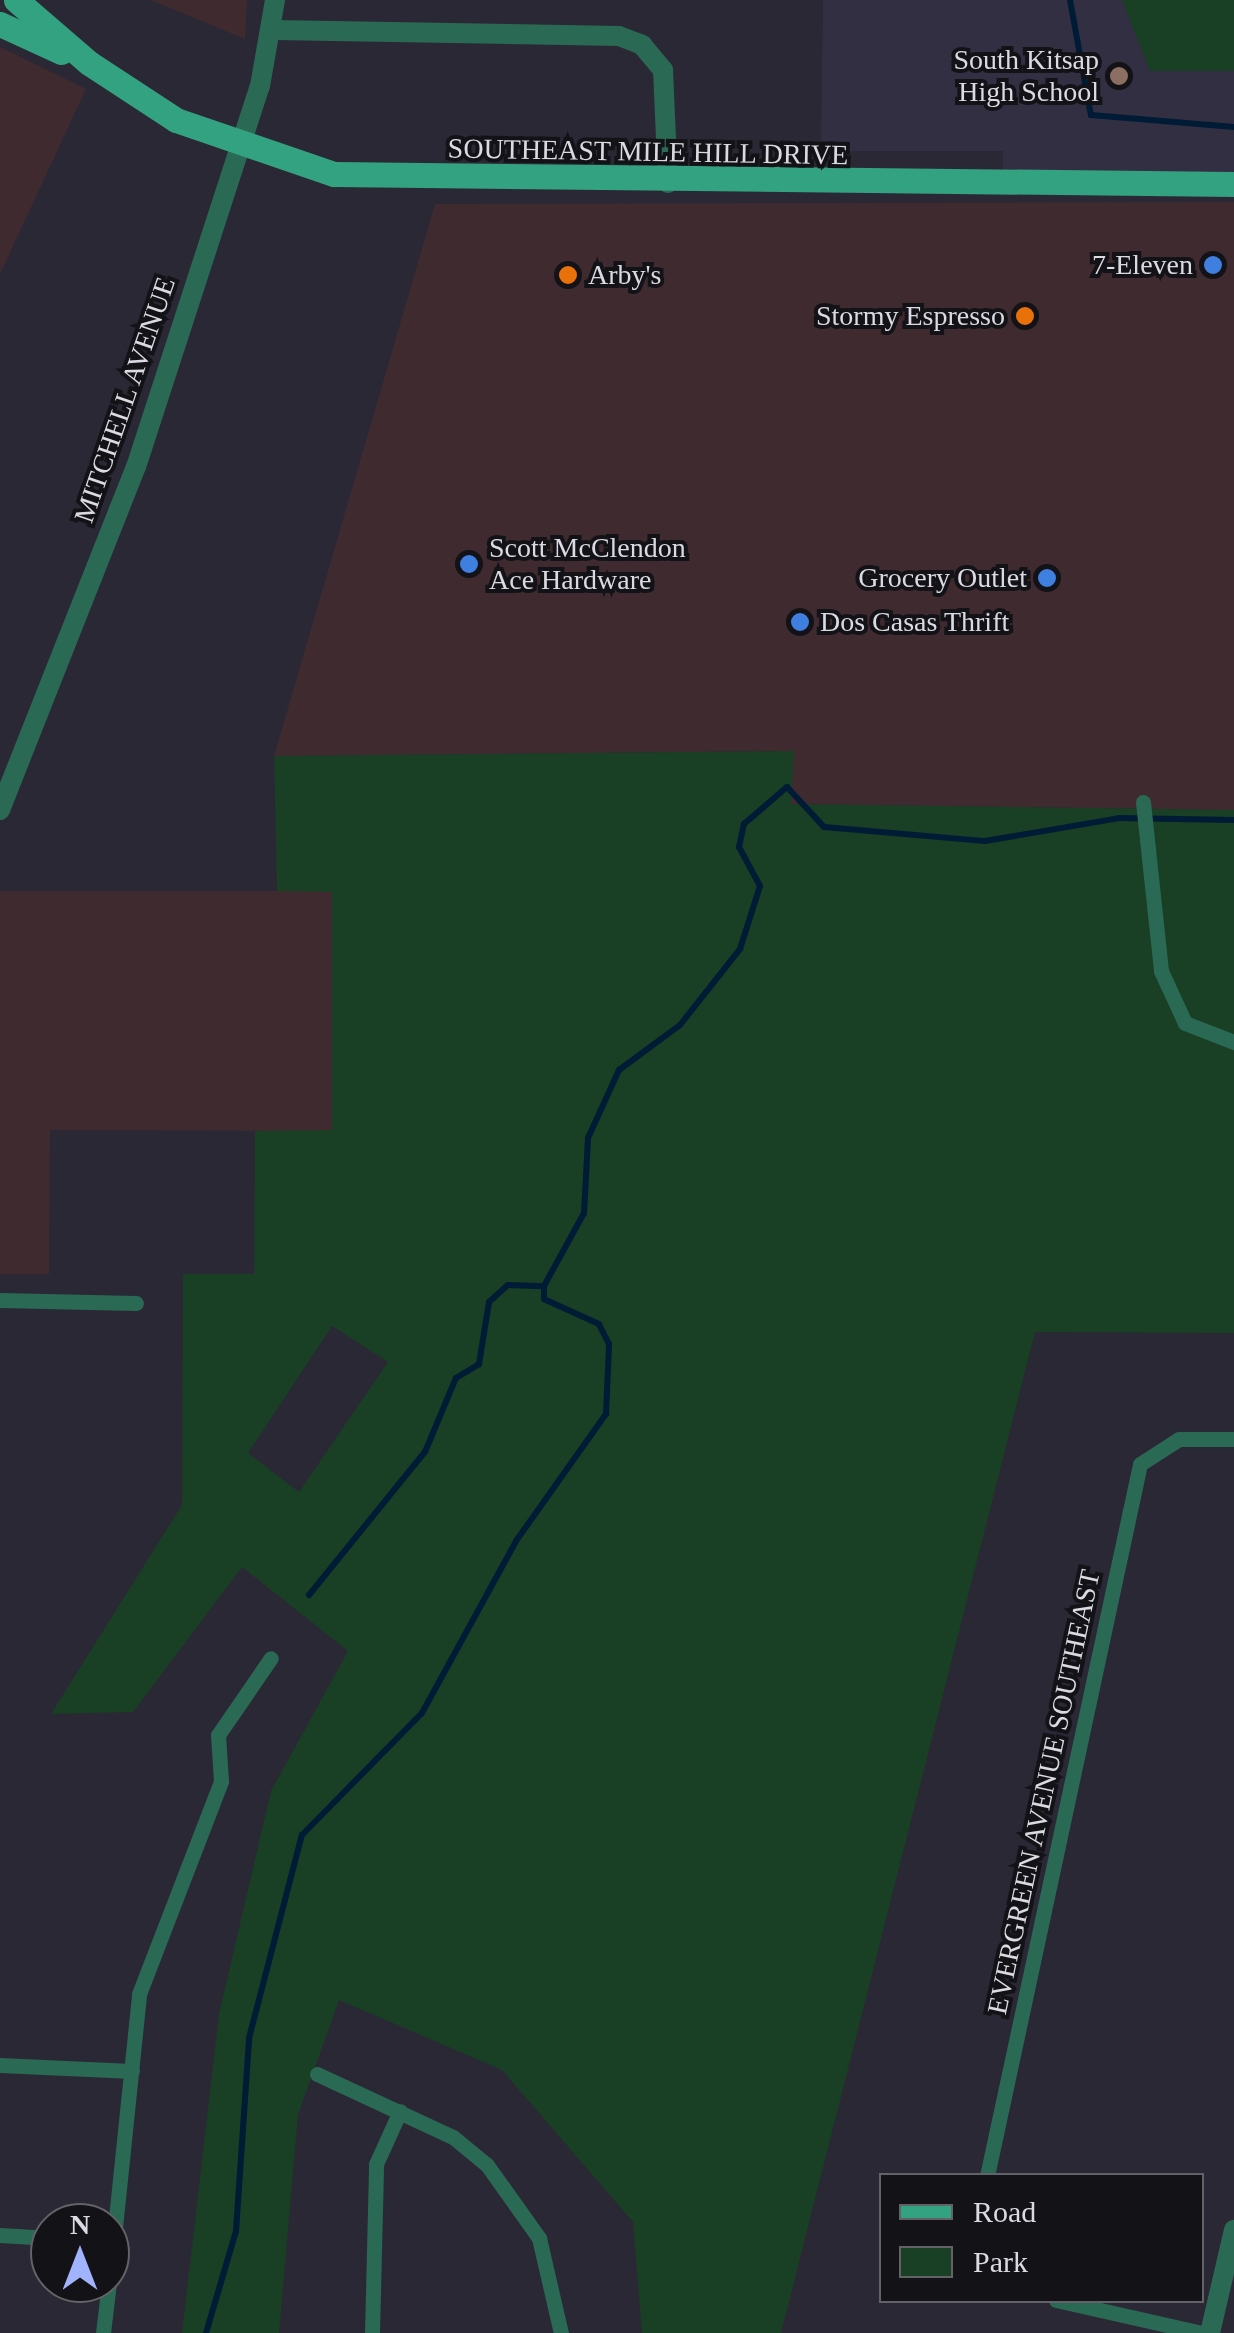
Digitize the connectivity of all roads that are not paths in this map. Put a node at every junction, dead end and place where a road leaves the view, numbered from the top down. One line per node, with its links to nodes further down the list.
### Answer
1 (16, 0): 5 (main road, SOUTHEAST MILE HILL DRIVE)
2 (275, 0): 4 (street, MITCHELL AVENUE)
3 (0, 24): 5 (main road, SOUTHEAST MILE HILL DRIVE)
4 (274, 30): 6 (street); 9 (street, MITCHELL AVENUE)
5 (89, 64): 6 (main road, SOUTHEAST MILE HILL DRIVE)
6 (668, 183): 7 (main road, SOUTHEAST MILE HILL DRIVE)
7 (1234, 184)
8 (1143, 802): 10 (street)
9 (0, 810)
10 (1234, 1042)
11 (0, 1300): 12 (street)
12 (136, 1302)
13 (1234, 1439): 19 (street, EVERGREEN AVENUE SOUTHEAST)
14 (270, 1658): 16 (street)
15 (0, 2065): 16 (street)
16 (132, 2071): 20 (street)
17 (318, 2074): 18 (street)
18 (400, 2111): 27 (street); 28 (street)
19 (988, 2173)
20 (116, 2203)
21 (1234, 2230): 29 (street)
22 (0, 2235): 23 (street)
23 (30, 2237)
24 (107, 2303): 26 (street)
25 (1070, 2303): 29 (street)
26 (103, 2333)
27 (372, 2333)
28 (561, 2333)
29 (1206, 2333)

